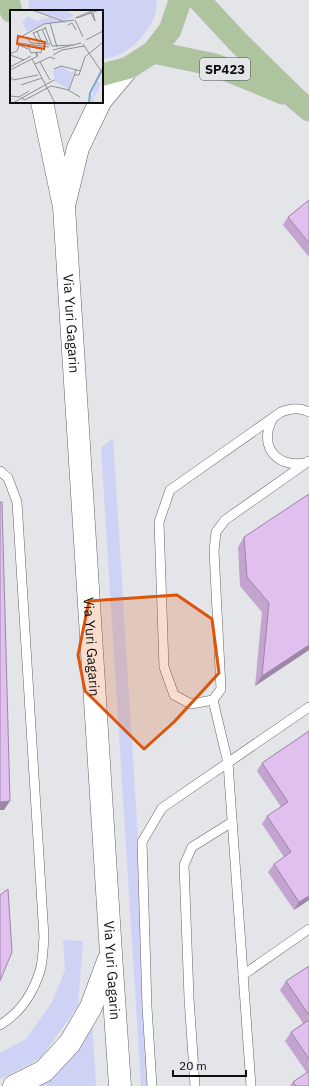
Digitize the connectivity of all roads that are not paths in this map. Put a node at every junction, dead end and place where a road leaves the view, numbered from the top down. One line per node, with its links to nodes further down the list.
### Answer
1 (8, 0): 4 (main road)
2 (179, 0): 5 (main road)
3 (199, 0): 11 (main road, SP423)
4 (11, 10)
5 (153, 52): 6 (main road); 11 (main road, SP423)
6 (128, 68): 7 (main road); 8 (main road)
7 (103, 74)
8 (103, 98)
9 (42, 103): 12 (main road, Via Yuri Gagarin)
10 (100, 103): 12 (main road, Via Yuri Gagarin)
11 (301, 104)
12 (64, 207): 22 (main road, Via Yuri Gagarin)
13 (281, 412): 14 (lane); 15 (lane); 17 (lane)
14 (309, 412)
15 (309, 461): 17 (lane)
16 (0, 471): 24 (lane)
17 (213, 700): 19 (lane)
18 (309, 708): 19 (lane)
19 (228, 763): 20 (lane); 27 (lane)
20 (232, 822): 23 (lane); 28 (lane)
21 (309, 929): 23 (lane)
22 (110, 954): 25 (main road); 26 (main road, Via Yuri Gagarin)
23 (243, 975): 29 (lane)
24 (0, 1025)
25 (14, 1086)
26 (120, 1086)
27 (152, 1086)
28 (195, 1086)
29 (251, 1086)

